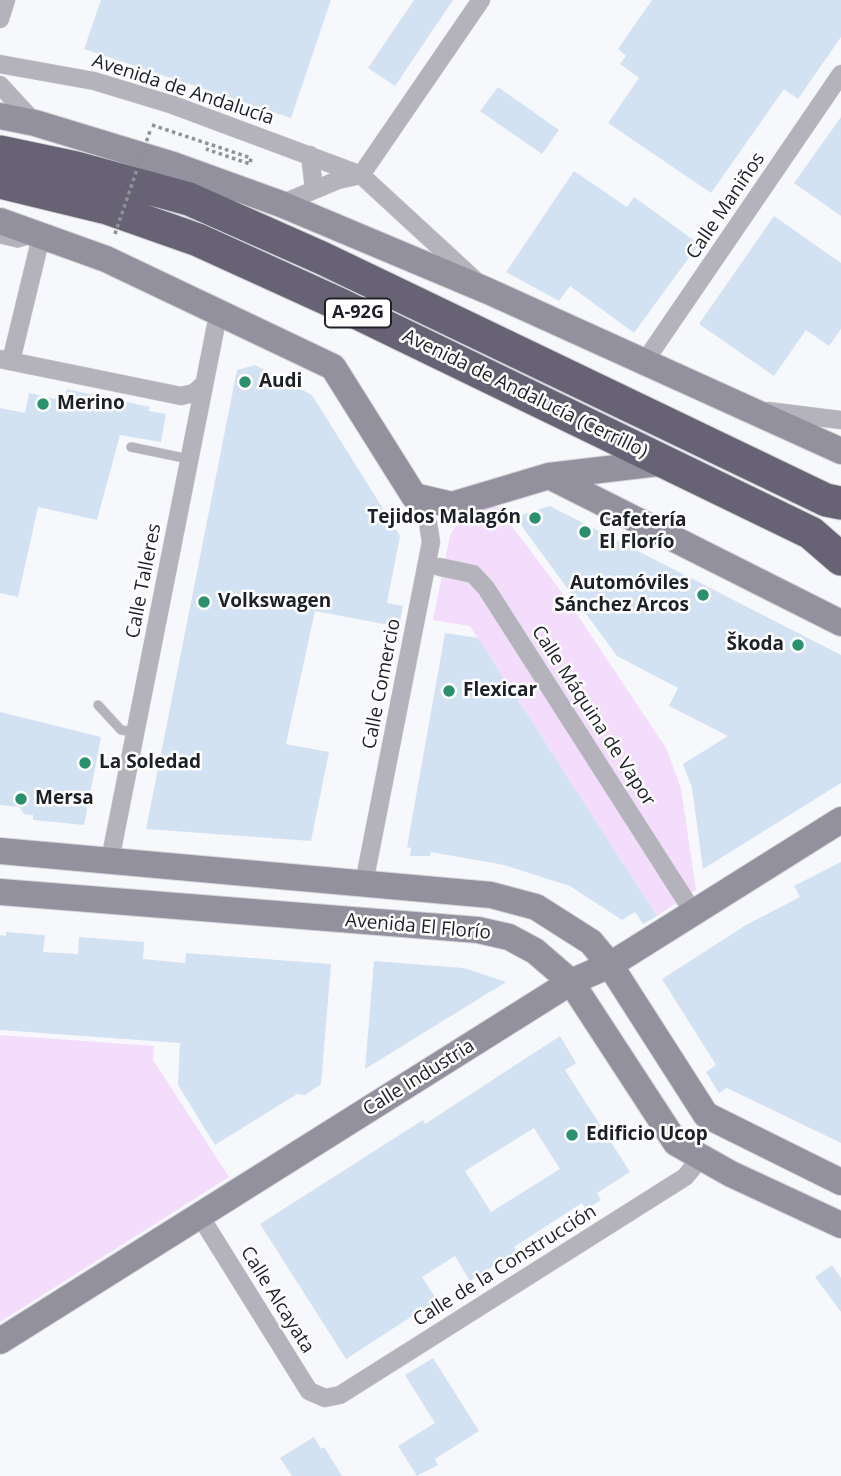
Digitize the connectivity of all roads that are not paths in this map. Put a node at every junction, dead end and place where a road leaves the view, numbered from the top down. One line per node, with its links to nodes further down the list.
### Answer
1 (6, 0): 3 (street)
2 (481, 0): 12 (street)
3 (0, 19)
4 (0, 64): 10 (street, Avenida de Andalucía)
5 (841, 74): 23 (street, Calle Maniños)
6 (0, 85): 8 (street)
7 (0, 116): 8 (main road)
8 (35, 123): 11 (main road)
9 (0, 152): 17 (highway, Avenida de Andalucía (Cerrillo) / A-92G)
10 (310, 155): 12 (street, Avenida de Andalucía); 14 (street)
11 (173, 165): 15 (main road); 17 (main road)
12 (362, 175): 14 (street); 20 (street, Avenida de Andalucía)
13 (0, 182): 30 (highway, Avenida de Andalucía (Cerrillo) / A-92G)
14 (314, 189): 15 (street)
15 (281, 204): 20 (main road)
16 (0, 221): 18 (main road)
17 (251, 227): 33 (highway, Avenida de Andalucía (Cerrillo) / A-92G)
18 (41, 237): 19 (lane); 21 (main road); 22 (street)
19 (0, 239)
20 (488, 291): 23 (main road)
21 (219, 310): 24 (street, Calle Talleres); 32 (main road)
22 (6, 360): 24 (street)
23 (645, 361): 25 (main road)
24 (204, 384): 29 (street, Calle Talleres)
25 (750, 409): 26 (street); 28 (main road)
26 (841, 421)
27 (131, 447): 29 (lane)
28 (841, 451)
29 (189, 459): 38 (street, Calle Talleres)
30 (667, 462): 31 (main road); 34 (highway, Avenida de Andalucía (Cerrillo) / A-92G)
31 (549, 476): 32 (main road); 36 (main road)
32 (414, 496): 42 (street, Calle Comercio)
33 (834, 502)
34 (841, 559)
35 (440, 567): 45 (street, Calle Máquina de Vapor)
36 (841, 623)
37 (98, 705): 38 (lane)
38 (135, 732): 41 (street, Calle Talleres)
39 (841, 820): 45 (main road, Calle Industria)
40 (0, 851): 41 (main road, Avenida El Florío)
41 (110, 860): 42 (main road, Avenida El Florío); 44 (main road)
42 (364, 883): 46 (main road); 47 (main road, Avenida El Florío)
43 (0, 892): 44 (main road, Avenida El Florío)
44 (106, 901): 46 (main road, Avenida El Florío)
45 (693, 912): 47 (main road, Calle Industria)
46 (358, 922): 48 (main road, Avenida El Florío)
47 (610, 965): 48 (main road, Calle Industria); 49 (main road, Avenida El Florío)
48 (571, 982): 50 (main road, Avenida El Florío); 52 (main road, Calle Industria)
49 (718, 1122): 50 (main road); 51 (main road, Avenida El Florío)
50 (700, 1158): 53 (main road, Avenida El Florío); 55 (street, Calle de la Construcción)
51 (841, 1182)
52 (200, 1216): 54 (main road, Calle Industria); 55 (street, Calle Alcayata)
53 (841, 1225)
54 (0, 1341)
55 (326, 1398)

